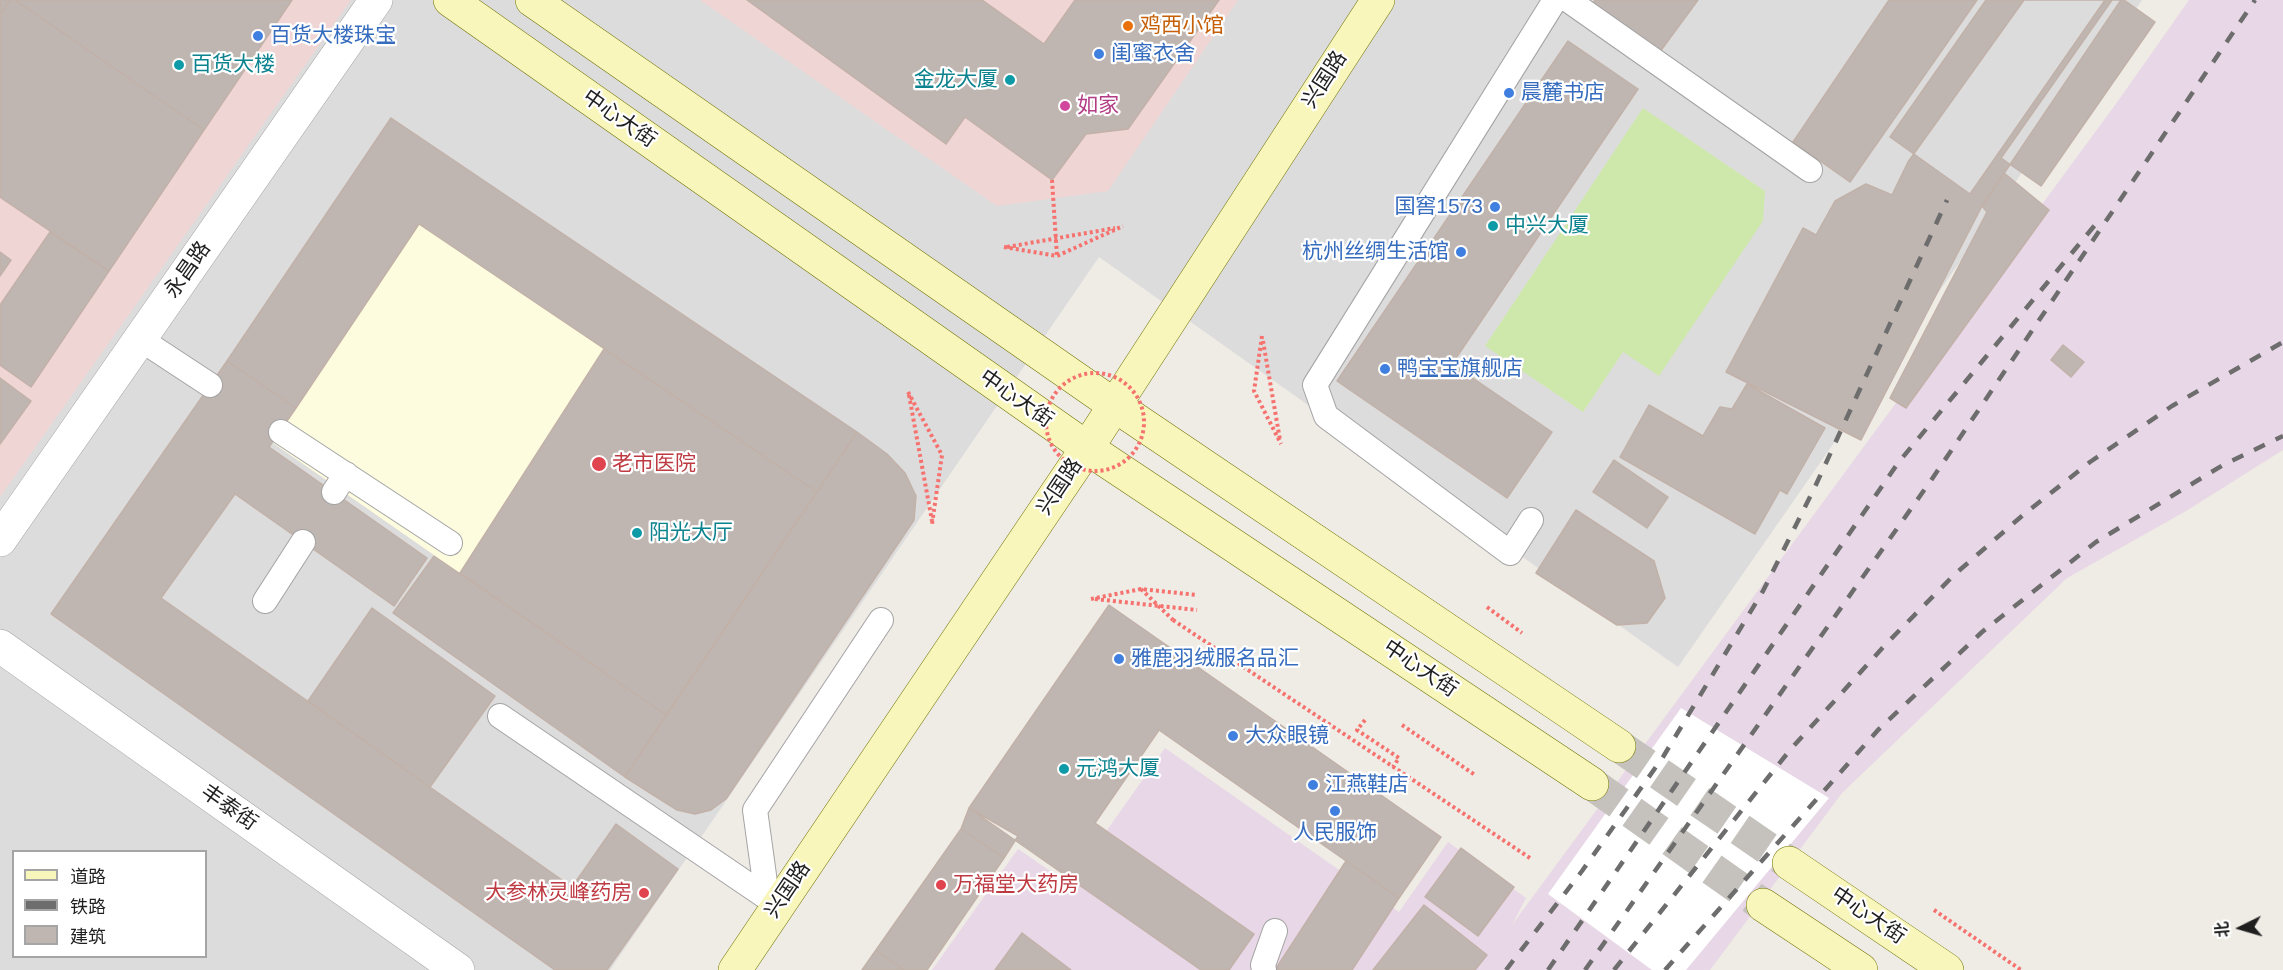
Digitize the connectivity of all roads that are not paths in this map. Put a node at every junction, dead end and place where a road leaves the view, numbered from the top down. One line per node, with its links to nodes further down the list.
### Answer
1 (376, 0): 8 (street, 永昌路)
2 (450, 0): 12 (main road, 中心大街)
3 (532, 0): 10 (main road)
4 (1378, 0): 10 (main road, 兴国路)
5 (1556, 0): 13 (lane)
6 (1568, 0): 7 (lane)
7 (1810, 170)
8 (140, 339): 9 (lane); 14 (street, 永昌路)
9 (210, 385)
10 (1114, 405): 12 (main road, 兴国路); 21 (main road)
11 (281, 432): 16 (lane)
12 (1086, 448): 22 (main road, 中心大街); 24 (main road, 兴国路)
13 (1531, 520)
14 (0, 540)
15 (303, 542): 17 (lane)
16 (450, 543)
17 (265, 601)
18 (881, 620): 24 (lane)
19 (0, 646): 27 (street, 丰泰街)
20 (500, 716): 24 (lane)
21 (1619, 746)
22 (1592, 784)
23 (1789, 863): 31 (main road, 中心大街)
24 (773, 901): 28 (main road, 兴国路)
25 (1763, 905): 30 (main road)
26 (1275, 931): 29 (lane)
27 (438, 964)
28 (735, 970)
29 (1264, 970)
30 (1860, 970)
31 (1947, 970)

